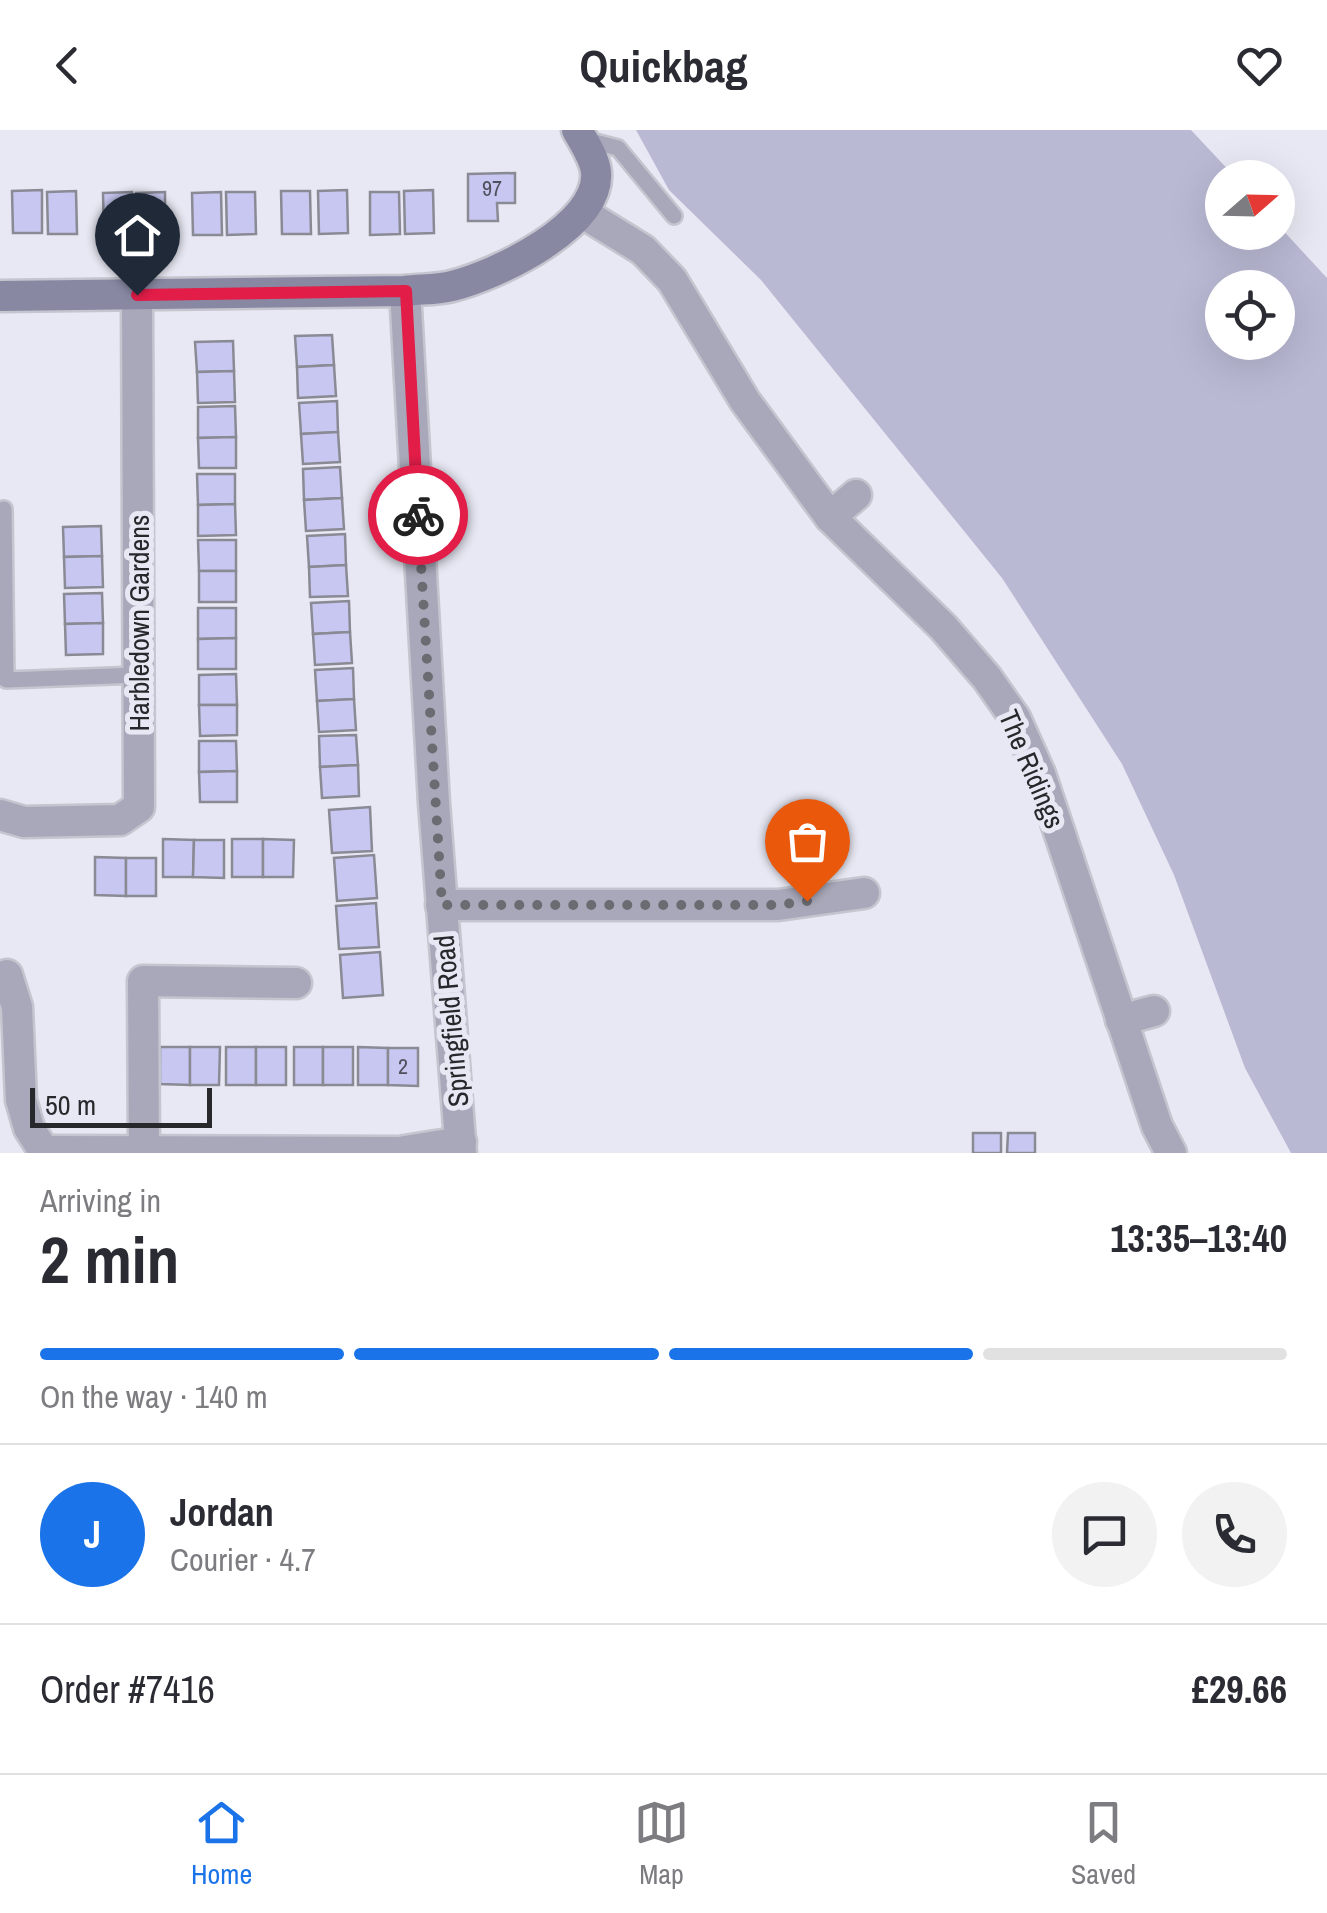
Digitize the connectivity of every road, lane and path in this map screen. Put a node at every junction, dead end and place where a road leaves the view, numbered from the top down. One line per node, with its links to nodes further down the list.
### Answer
1 (580, 134): 2 (main road); 3 (lane)
2 (583, 213): 4 (main road); 9 (street, The Ridings)
3 (674, 216)
4 (406, 291): 5 (main road); 13 (street, Springfield Road)
5 (137, 295): 6 (main road); 10 (street, Harbledown Gardens)
6 (0, 296)
7 (856, 495): 9 (street)
8 (4, 509): 10 (lane)
9 (830, 517): 17 (street, The Ridings)
10 (138, 675): 11 (street, Harbledown Gardens)
11 (0, 815)
12 (864, 893): 13 (street)
13 (442, 905): 19 (street, Springfield Road)
14 (7, 976): 18 (street)
15 (296, 983): 20 (street)
16 (1154, 1011): 17 (street)
17 (1121, 1020): 22 (street, The Ridings)
18 (9, 1066): 21 (street)
19 (461, 1148): 20 (street)
20 (144, 1151): 21 (street)
21 (45, 1152)
22 (1171, 1153)

